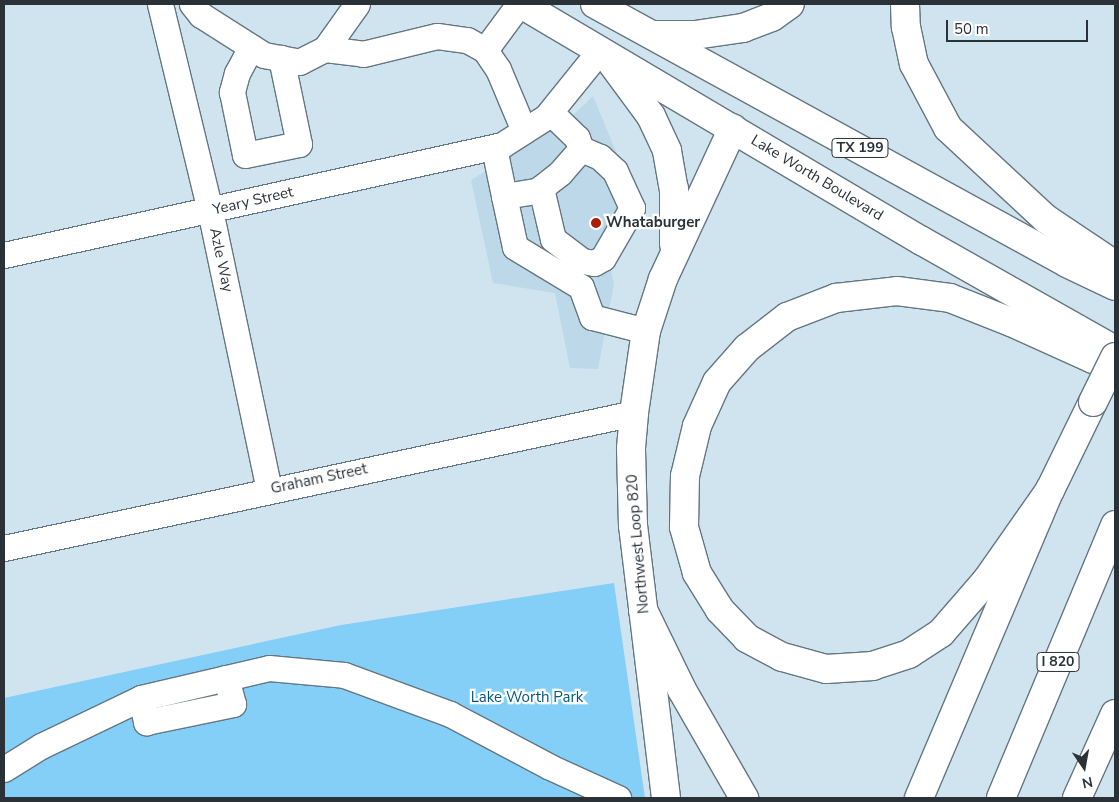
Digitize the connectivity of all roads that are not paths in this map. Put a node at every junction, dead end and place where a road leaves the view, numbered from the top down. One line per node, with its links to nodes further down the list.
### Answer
1 (192, 4): 9 (street)
2 (357, 4): 10 (street)
3 (520, 4): 11 (street); 12 (main road, Lake Worth Boulevard)
4 (790, 4): 8 (main road)
5 (905, 4): 24 (main road)
6 (165, 5): 21 (street, Azle Way)
7 (611, 8): 8 (main road, TX 199); 12 (main road)
8 (652, 35): 25 (main road, TX 199)
9 (251, 47): 13 (street); 13 (street)
10 (325, 48): 11 (street); 13 (street)
11 (485, 50): 16 (street)
12 (603, 52): 14 (street); 15 (main road, Lake Worth Boulevard); 22 (main road)
13 (281, 58)
14 (550, 112): 16 (street); 18 (street)
15 (733, 128): 22 (main road, Northwest Loop 820); 27 (main road, Lake Worth Boulevard)
16 (524, 131): 17 (street)
17 (498, 147): 20 (street); 21 (street, Yeary Street)
18 (581, 149): 19 (street); 19 (street)
19 (541, 188): 20 (street)
20 (504, 196): 26 (street)
21 (210, 210): 23 (street, Yeary Street); 31 (street, Azle Way)
22 (674, 250): 26 (main road, Northwest Loop 820)
23 (4, 255)
24 (1115, 265)
25 (1115, 286)
26 (646, 332): 30 (main road, Northwest Loop 820)
27 (1115, 350)
28 (1115, 357): 32 (main road, bridge)
29 (1115, 364): 32 (main road)
30 (634, 413): 31 (street, Graham Street); 35 (main road, Northwest Loop 820)
31 (269, 489): 34 (street, Graham Street)
32 (1050, 490): 41 (main road)
33 (1115, 525): 42 (main road, I 820)
34 (4, 548)
35 (643, 610): 39 (main road, Northwest Loop 820); 40 (main road)
36 (1115, 714): 43 (main road)
37 (4, 769): 38 (street)
38 (618, 798)
39 (666, 798)
40 (744, 798)
41 (919, 798)
42 (1001, 798)
43 (1077, 798)

